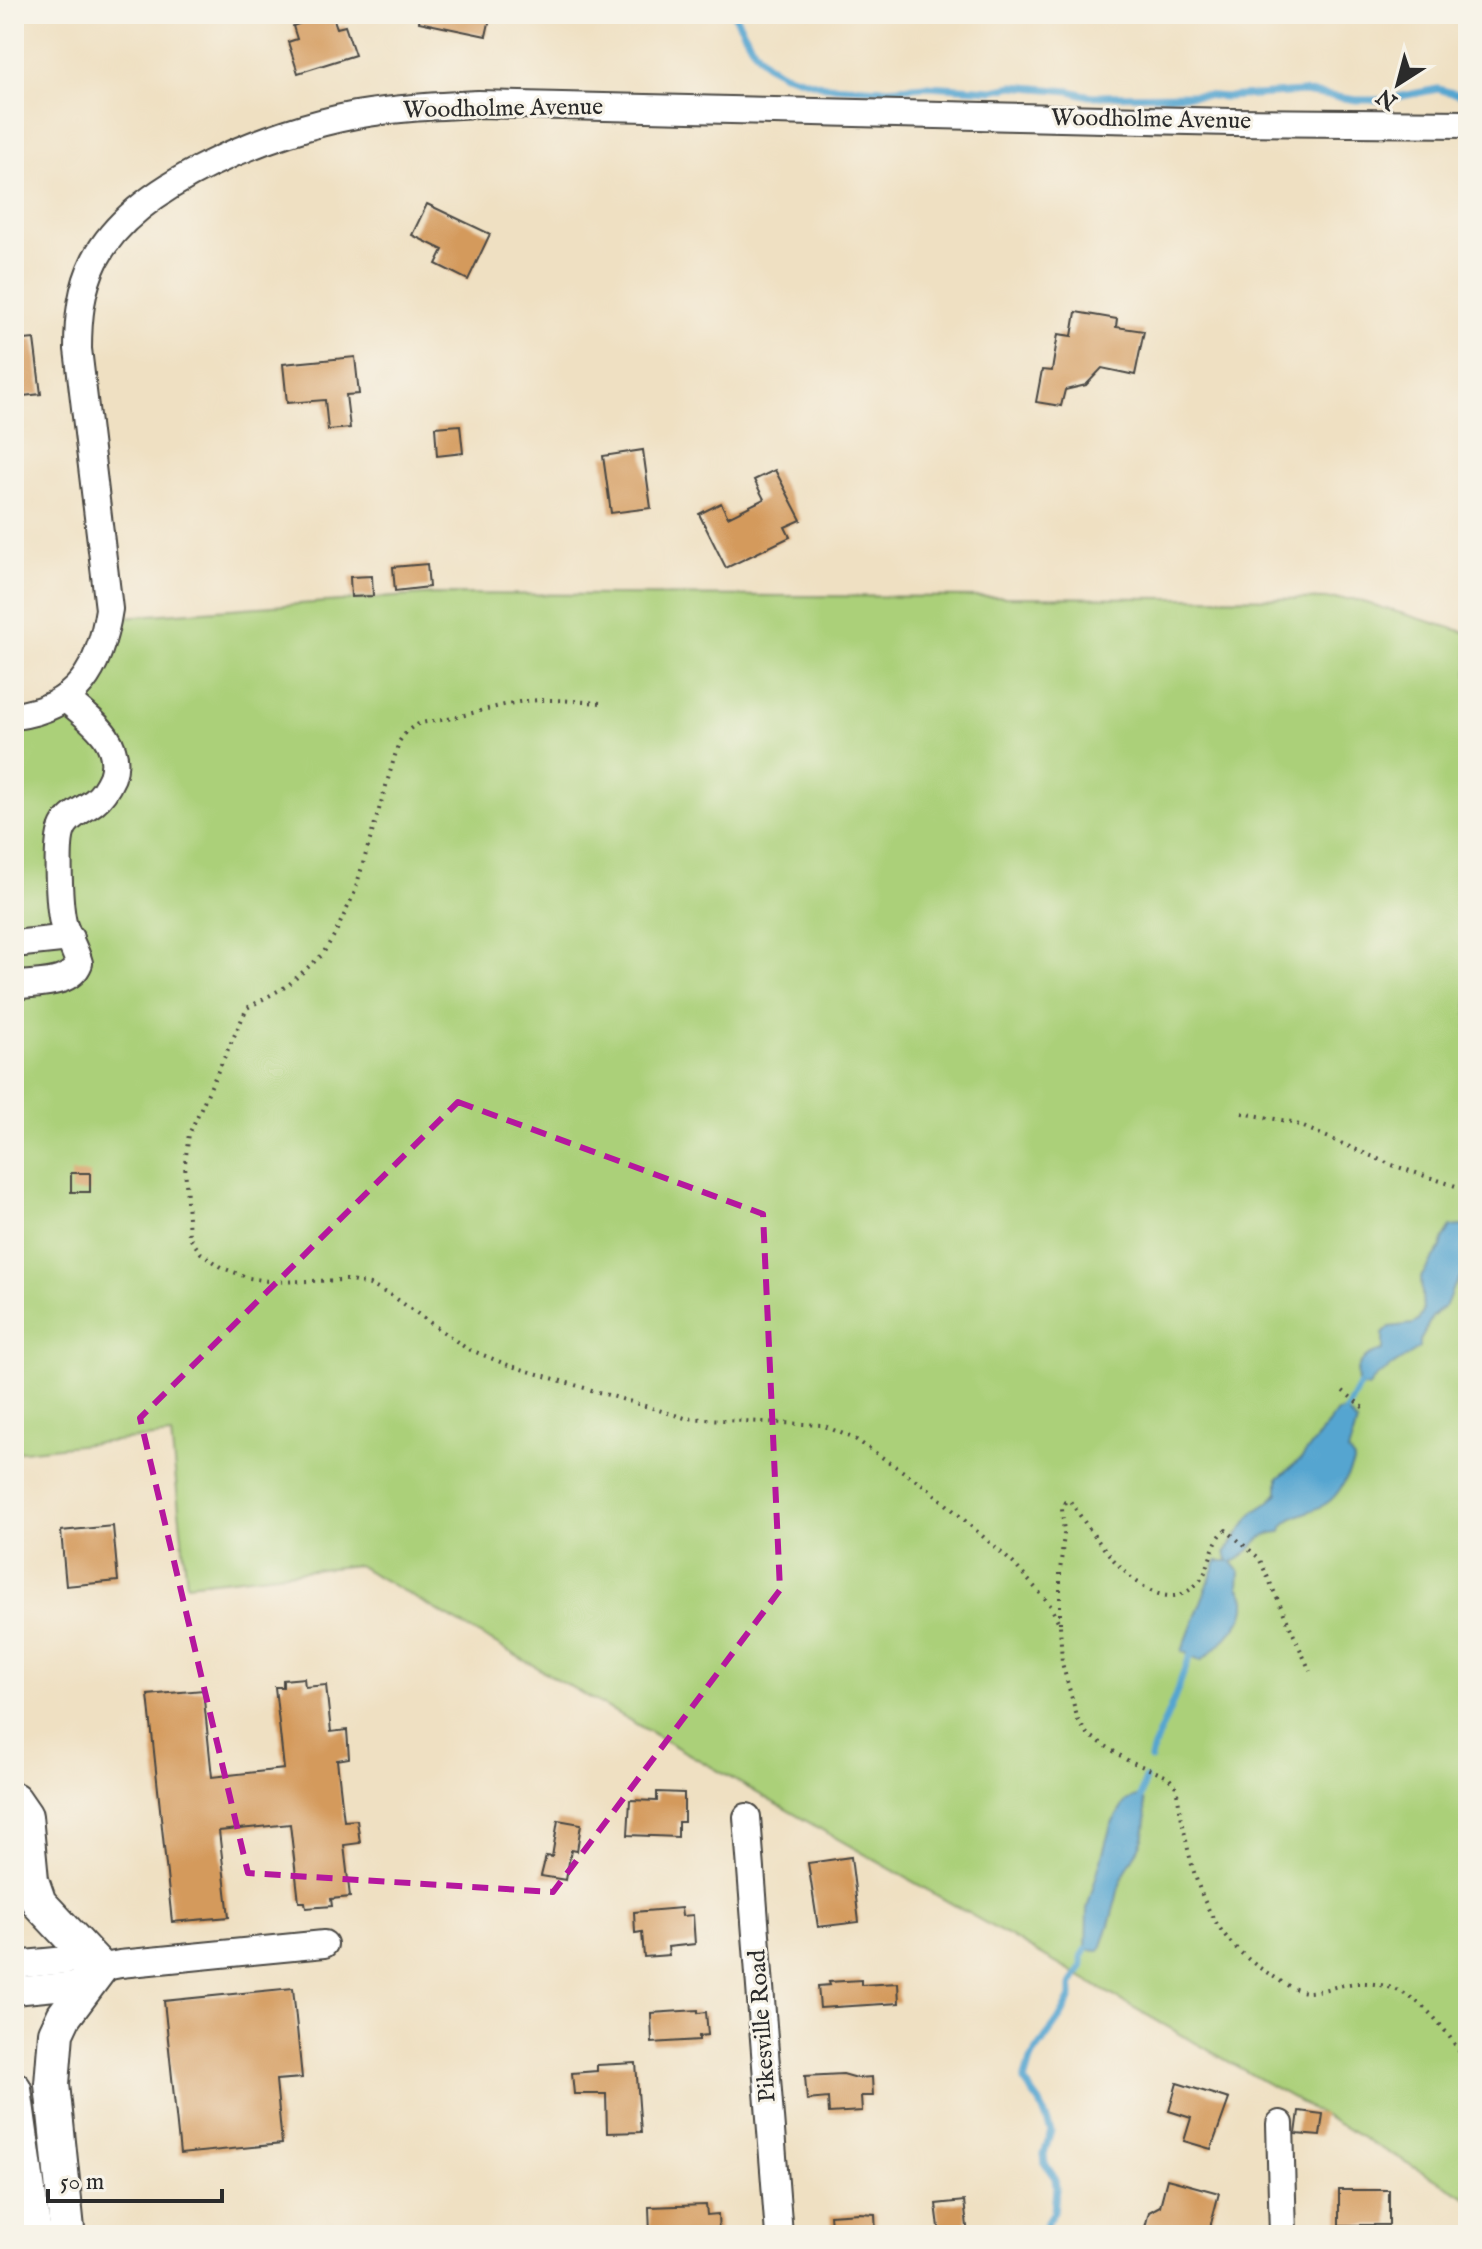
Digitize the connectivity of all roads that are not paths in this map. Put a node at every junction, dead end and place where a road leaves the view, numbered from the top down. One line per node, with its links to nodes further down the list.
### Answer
1 (1468, 124): 2 (street, Woodholme Avenue)
2 (65, 698): 3 (street, Woodholme Avenue); 4 (street)
3 (14, 716)
4 (70, 938): 5 (street); 6 (street)
5 (14, 944)
6 (14, 986)
7 (14, 1800): 11 (main road)
8 (747, 1817): 17 (street, Pikesville Road)
9 (324, 1944): 11 (street)
10 (14, 1965): 11 (street)
11 (100, 1968): 12 (street); 16 (main road)
12 (14, 1991)
13 (14, 2089): 15 (main road)
14 (1280, 2124): 18 (street)
15 (34, 2235)
16 (63, 2235)
17 (779, 2235)
18 (1283, 2235)

